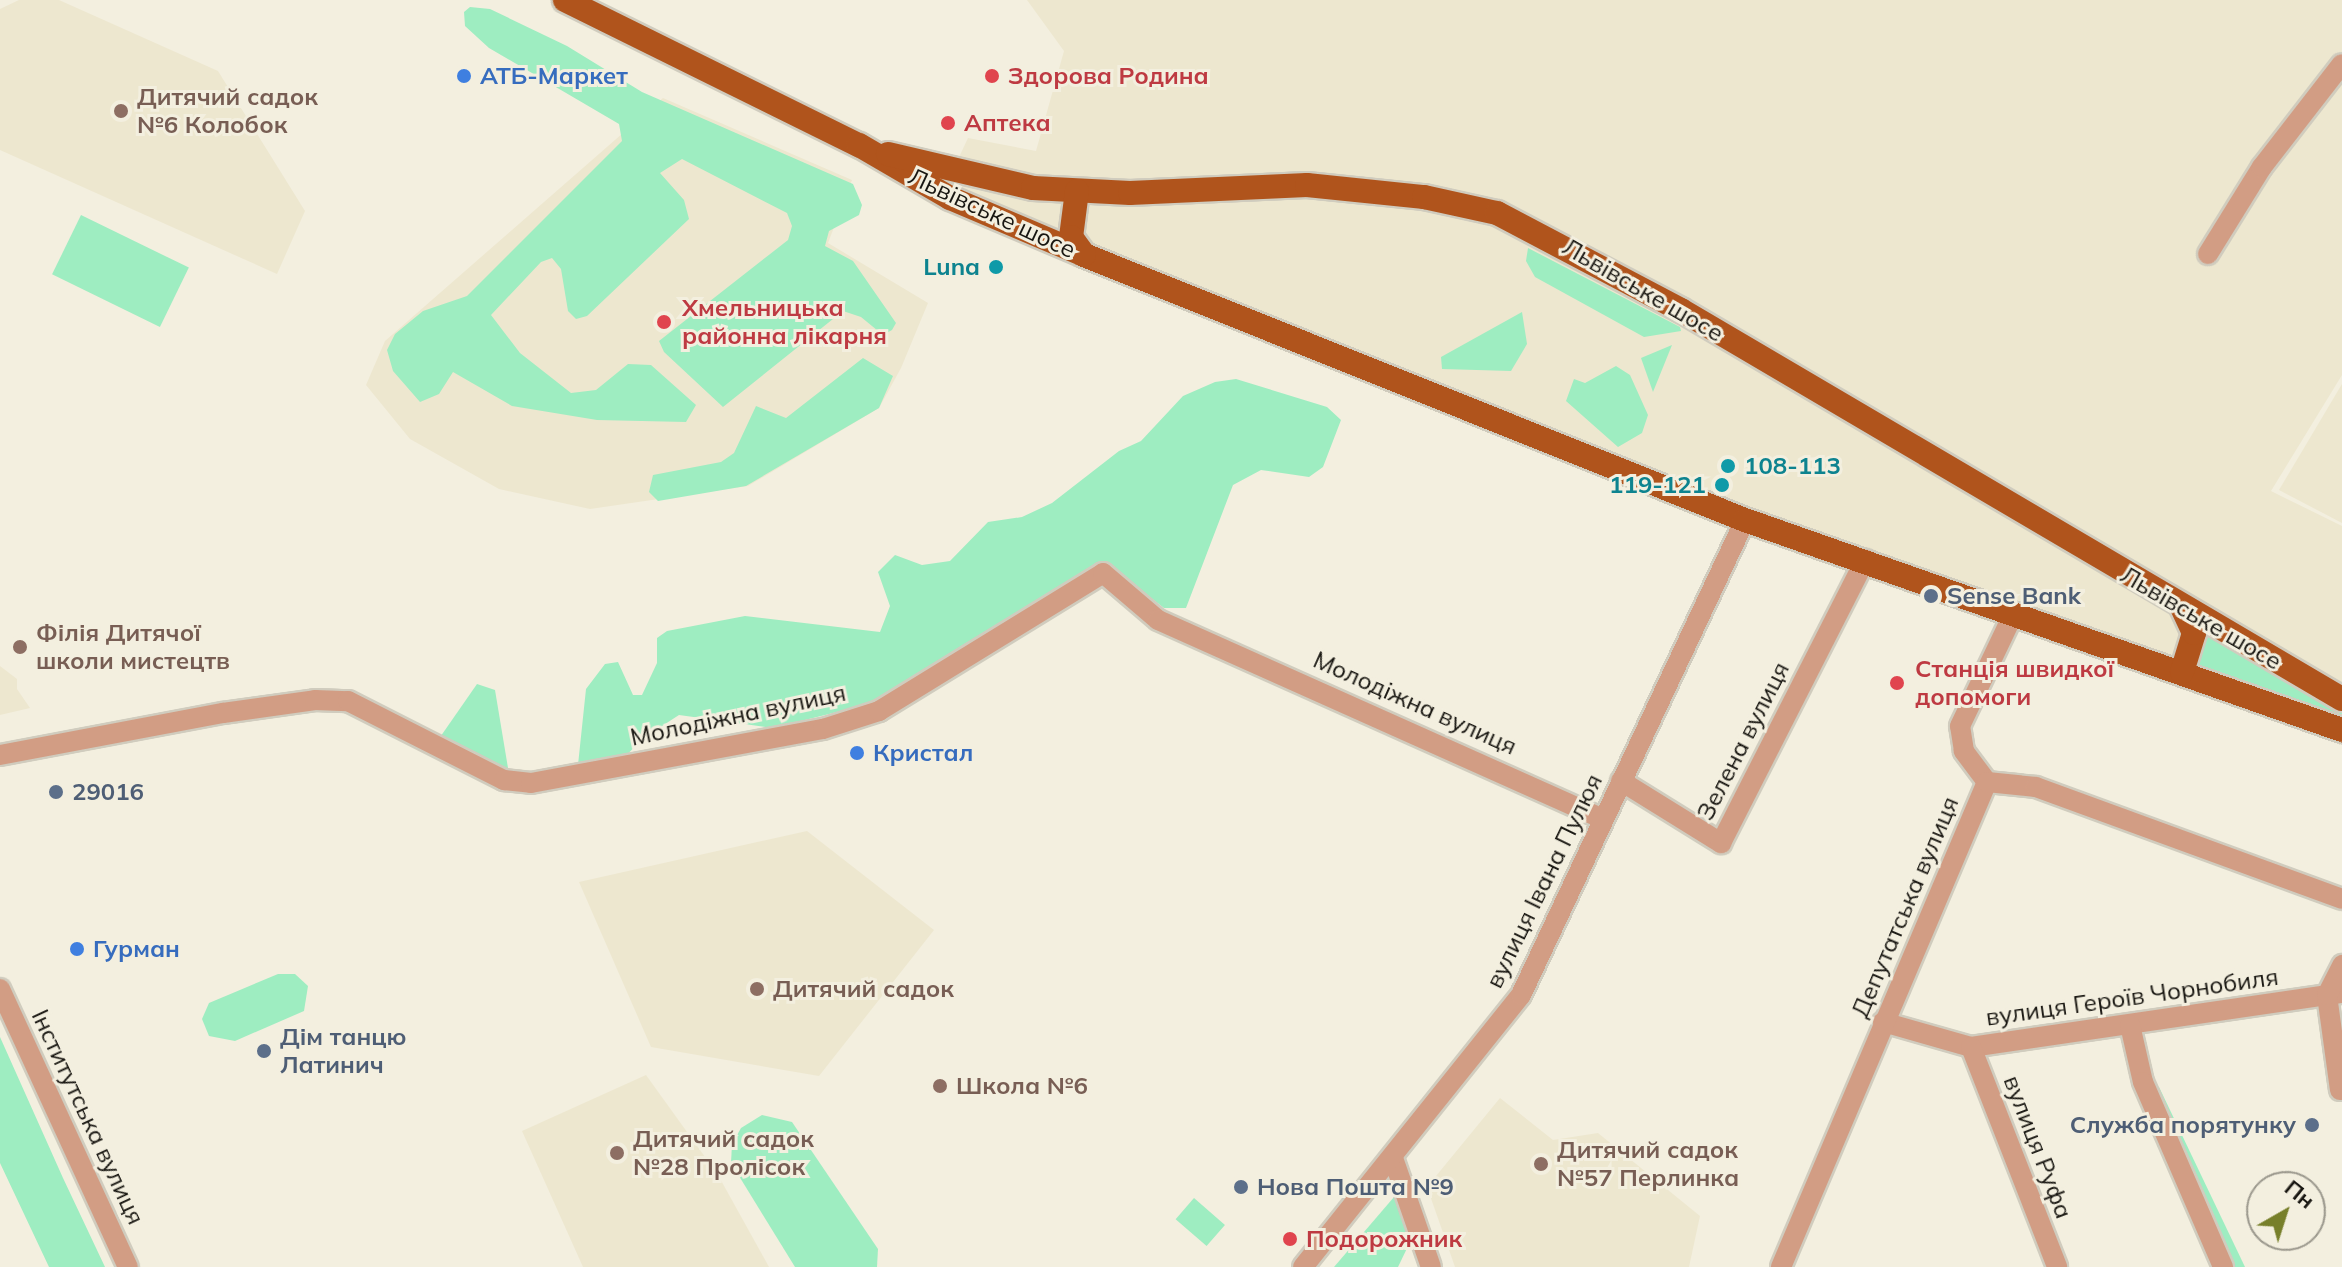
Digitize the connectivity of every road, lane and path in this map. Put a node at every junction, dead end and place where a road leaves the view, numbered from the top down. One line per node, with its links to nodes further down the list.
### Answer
1 (565, 0): 3 (main road, Львівське шосе)
2 (2342, 64): 5 (street)
3 (859, 145): 4 (main road, Львівське шосе); 6 (main road, Львівське шосе)
4 (1077, 191): 6 (main road); 9 (main road, Львівське шосе)
5 (2208, 254)
6 (1084, 255): 7 (main road, Львівське шосе)
7 (1745, 520): 8 (main road, Львівське шосе); 15 (street, вулиця Івана Пулюя)
8 (1865, 560): 10 (main road, Львівське шосе); 15 (street, Зелена вулиця)
9 (2182, 607): 11 (main road); 12 (main road, Львівське шосе)
10 (2014, 613): 11 (main road, Львівське шосе); 16 (street)
11 (2182, 672): 13 (main road, Львівське шосе)
12 (2342, 699)
13 (2342, 730)
14 (0, 755): 17 (street, Молодіжна вулиця)
15 (1621, 781): 17 (street, вулиця Івана Пулюя)
16 (1987, 782): 18 (street, Депутатська вулиця); 22 (street, Депутатська вулиця)
17 (1603, 819): 26 (street, вулиця Івана Пулюя)
18 (2342, 899)
19 (2342, 965): 21 (street)
20 (0, 989): 27 (street, Інститутська вулиця)
21 (2335, 994): 23 (street, вулиця Героїв Чорнобиля); 25 (street)
22 (1883, 1022): 24 (street, вулиця Героїв Чорнобиля); 30 (street, Депутатська вулиця)
23 (2130, 1025): 24 (street, вулиця Героїв Чорнобиля); 32 (street)
24 (1971, 1047): 31 (street, вулиця Руфа)
25 (2340, 1090)
26 (1393, 1158): 28 (street, вулиця Івана Пулюя); 29 (street)
27 (128, 1267)
28 (1303, 1267)
29 (1431, 1267)
30 (1781, 1267)
31 (2057, 1267)
32 (2223, 1267)

